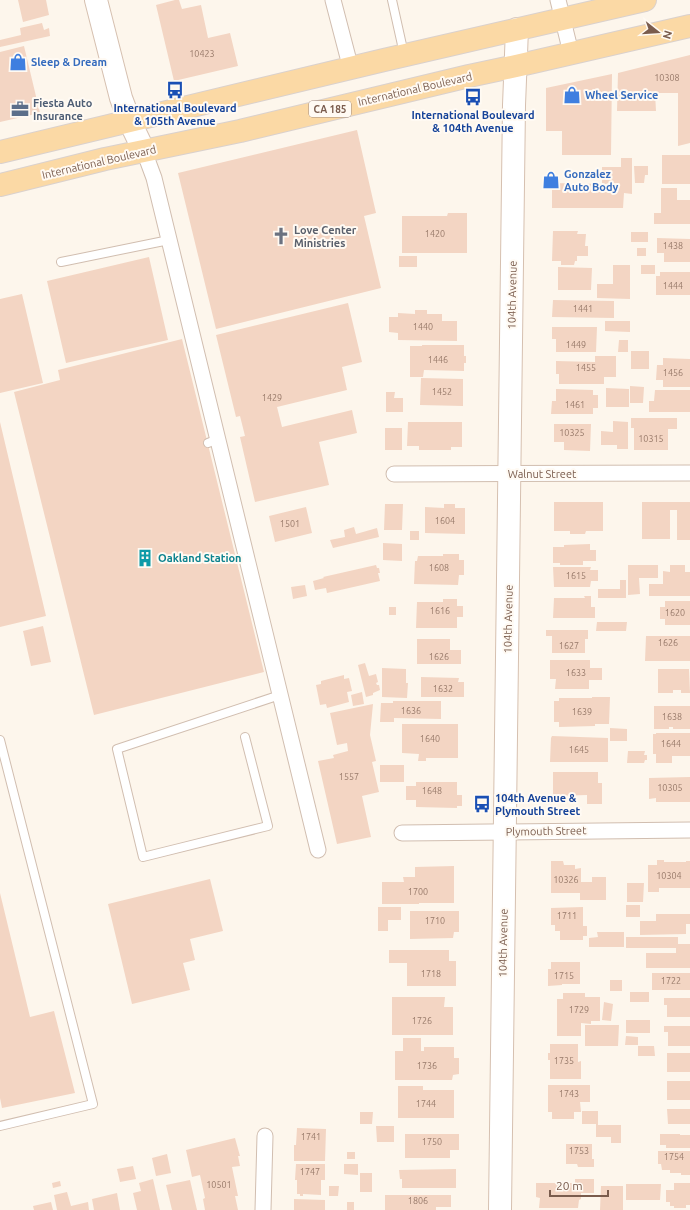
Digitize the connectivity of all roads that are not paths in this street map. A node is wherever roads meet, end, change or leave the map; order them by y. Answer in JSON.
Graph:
{"nodes":[{"id":1,"x":96,"y":0,"type":"edge"},
{"id":2,"x":333,"y":0,"type":"edge"},
{"id":3,"x":392,"y":0,"type":"edge"},
{"id":4,"x":645,"y":0,"type":"edge"},
{"id":5,"x":560,"y":9,"type":"edge"},
{"id":6,"x":690,"y":26,"type":"edge"},
{"id":7,"x":517,"y":29,"type":"junction"},
{"id":8,"x":571,"y":53,"type":"junction"},
{"id":9,"x":404,"y":56,"type":"junction"},
{"id":10,"x":516,"y":66,"type":"junction"},
{"id":11,"x":351,"y":69,"type":"junction"},
{"id":12,"x":130,"y":122,"type":"junction"},
{"id":13,"x":144,"y":151,"type":"junction"},
{"id":14,"x":0,"y":152,"type":"edge"},
{"id":15,"x":0,"y":185,"type":"edge"},
{"id":16,"x":169,"y":240,"type":"junction"},
{"id":17,"x":61,"y":262,"type":"dead end"},
{"id":18,"x":690,"y":473,"type":"edge"},
{"id":19,"x":394,"y":474,"type":"dead end"},
{"id":20,"x":510,"y":474,"type":"junction"},
{"id":21,"x":280,"y":695,"type":"junction"},
{"id":22,"x":245,"y":737,"type":"dead end"},
{"id":23,"x":0,"y":740,"type":"edge"},
{"id":24,"x":690,"y":830,"type":"edge"},
{"id":25,"x":504,"y":832,"type":"junction"},
{"id":26,"x":402,"y":833,"type":"dead end"},
{"id":27,"x":318,"y":850,"type":"dead end"},
{"id":28,"x":0,"y":1126,"type":"edge"},
{"id":29,"x":265,"y":1136,"type":"dead end"},
{"id":30,"x":263,"y":1210,"type":"edge"},
{"id":31,"x":500,"y":1210,"type":"edge"}],
"edges":[{"from":1,"to":12,"type":"street"},
{"from":2,"to":11,"type":"street"},
{"from":3,"to":9,"type":"lane"},
{"from":4,"to":5,"type":"main road"},
{"from":5,"to":7,"type":"main road"},
{"from":5,"to":8,"type":"street"},
{"from":6,"to":8,"type":"main road","name":"International Boulevard","number":"CA 185"},
{"from":7,"to":9,"type":"main road"},
{"from":7,"to":10,"type":"street","name":"104th Avenue"},
{"from":8,"to":10,"type":"main road","name":"International Boulevard","number":"CA 185"},
{"from":9,"to":11,"type":"main road"},
{"from":10,"to":13,"type":"main road","name":"International Boulevard","number":"CA 185"},
{"from":10,"to":20,"type":"street","name":"104th Avenue"},
{"from":11,"to":12,"type":"main road"},
{"from":12,"to":13,"type":"street"},
{"from":12,"to":14,"type":"main road"},
{"from":13,"to":15,"type":"main road","name":"International Boulevard","number":"CA 185"},
{"from":13,"to":16,"type":"street"},
{"from":16,"to":17,"type":"lane"},
{"from":16,"to":21,"type":"street"},
{"from":18,"to":20,"type":"street","name":"Walnut Street"},
{"from":19,"to":20,"type":"street","name":"Walnut Street"},
{"from":20,"to":25,"type":"street","name":"104th Avenue"},
{"from":21,"to":22,"type":"lane"},
{"from":21,"to":27,"type":"street"},
{"from":23,"to":28,"type":"lane"},
{"from":24,"to":25,"type":"street","name":"Plymouth Street"},
{"from":25,"to":26,"type":"street","name":"Plymouth Street"},
{"from":25,"to":31,"type":"street","name":"104th Avenue"},
{"from":29,"to":30,"type":"street"}]}
